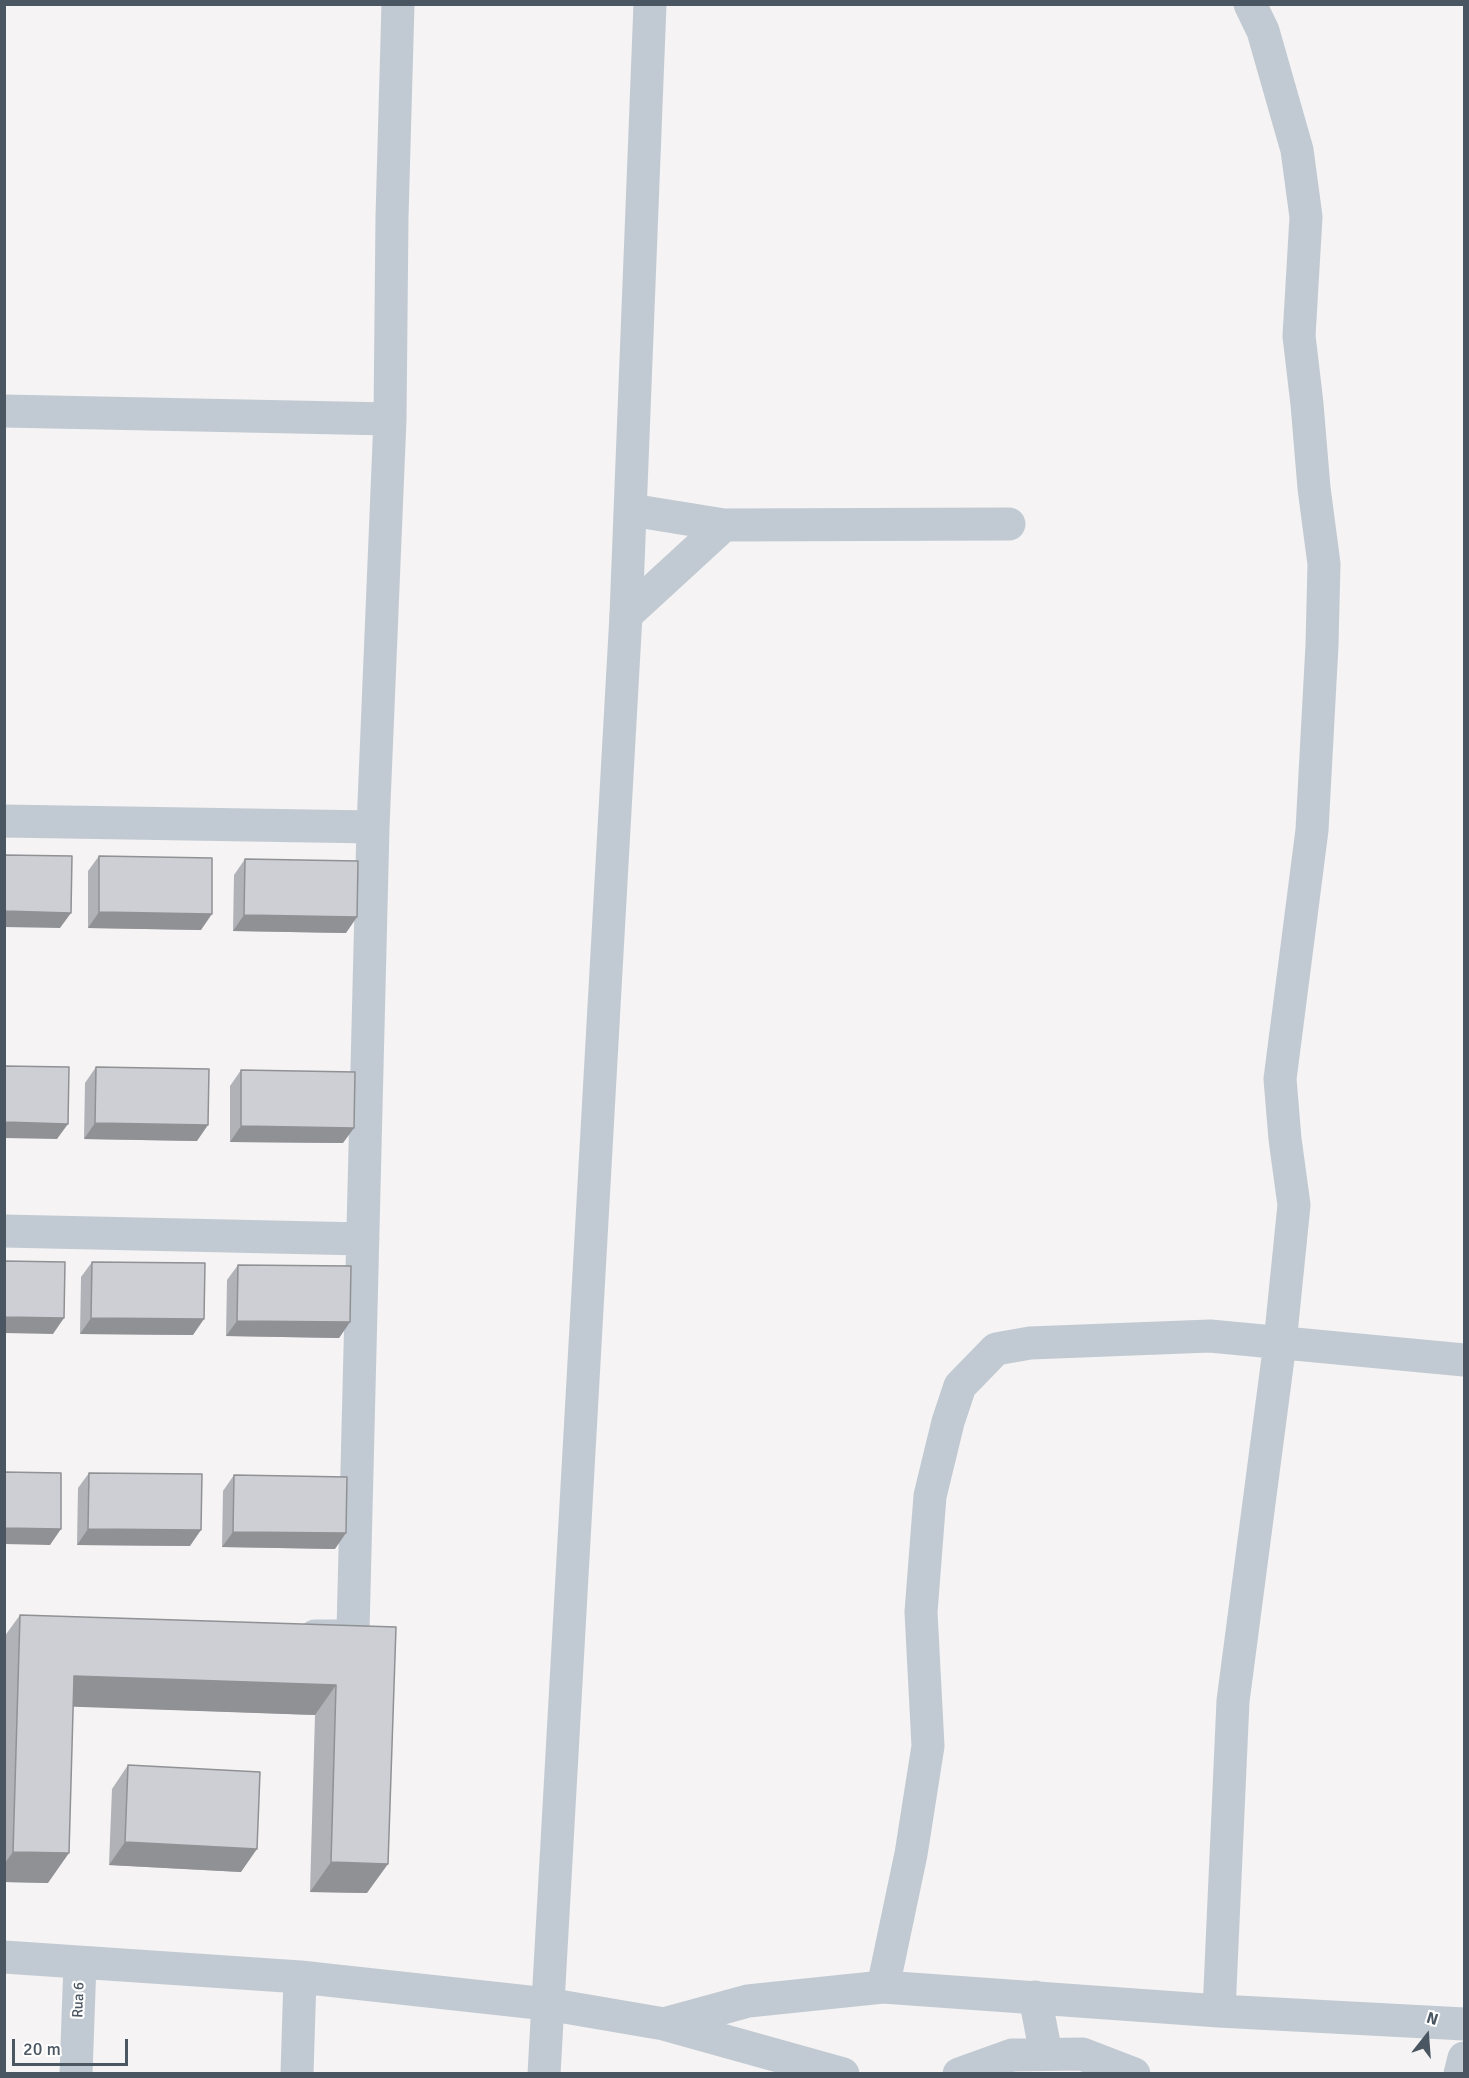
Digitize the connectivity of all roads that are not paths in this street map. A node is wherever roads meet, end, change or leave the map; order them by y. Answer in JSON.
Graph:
{"nodes":[{"id":1,"x":398,"y":4,"type":"edge"},
{"id":2,"x":650,"y":4,"type":"edge"},
{"id":3,"x":1250,"y":4,"type":"edge"},
{"id":4,"x":4,"y":411,"type":"edge"},
{"id":5,"x":390,"y":419,"type":"junction"},
{"id":6,"x":632,"y":510,"type":"junction"},
{"id":7,"x":1009,"y":524,"type":"dead end"},
{"id":8,"x":724,"y":525,"type":"junction"},
{"id":9,"x":626,"y":615,"type":"junction"},
{"id":10,"x":4,"y":821,"type":"edge"},
{"id":11,"x":373,"y":827,"type":"junction"},
{"id":12,"x":4,"y":1231,"type":"edge"},
{"id":13,"x":363,"y":1239,"type":"junction"},
{"id":14,"x":1280,"y":1343,"type":"junction"},
{"id":15,"x":1464,"y":1360,"type":"edge"},
{"id":16,"x":288,"y":1635,"type":"edge"},
{"id":17,"x":4,"y":1957,"type":"edge"},
{"id":18,"x":80,"y":1963,"type":"junction"},
{"id":19,"x":300,"y":1977,"type":"junction"},
{"id":20,"x":883,"y":1987,"type":"junction"},
{"id":21,"x":1035,"y":1997,"type":"junction"},
{"id":22,"x":548,"y":2004,"type":"junction"},
{"id":23,"x":1218,"y":2012,"type":"junction"},
{"id":24,"x":664,"y":2024,"type":"junction"},
{"id":25,"x":1464,"y":2024,"type":"edge"},
{"id":26,"x":1046,"y":2054,"type":"junction"},
{"id":27,"x":1464,"y":2058,"type":"edge"},
{"id":28,"x":76,"y":2073,"type":"edge"},
{"id":29,"x":297,"y":2073,"type":"edge"},
{"id":30,"x":544,"y":2073,"type":"edge"},
{"id":31,"x":843,"y":2073,"type":"edge"},
{"id":32,"x":959,"y":2073,"type":"edge"},
{"id":33,"x":1134,"y":2073,"type":"edge"},
{"id":34,"x":1460,"y":2073,"type":"edge"}],
"edges":[{"from":1,"to":5,"type":"street"},
{"from":2,"to":6,"type":"street"},
{"from":3,"to":14,"type":"street"},
{"from":4,"to":5,"type":"street"},
{"from":5,"to":11,"type":"street"},
{"from":6,"to":8,"type":"street"},
{"from":6,"to":9,"type":"street"},
{"from":7,"to":8,"type":"street"},
{"from":8,"to":9,"type":"street"},
{"from":9,"to":22,"type":"street"},
{"from":10,"to":11,"type":"street"},
{"from":11,"to":13,"type":"street"},
{"from":12,"to":13,"type":"street"},
{"from":13,"to":16,"type":"street"},
{"from":14,"to":15,"type":"street"},
{"from":14,"to":20,"type":"street"},
{"from":14,"to":23,"type":"street"},
{"from":17,"to":18,"type":"street"},
{"from":18,"to":19,"type":"street"},
{"from":18,"to":28,"type":"street","name":"Rua 6"},
{"from":19,"to":22,"type":"street"},
{"from":19,"to":29,"type":"street"},
{"from":20,"to":21,"type":"street"},
{"from":20,"to":24,"type":"street"},
{"from":21,"to":23,"type":"street"},
{"from":21,"to":26,"type":"street"},
{"from":22,"to":24,"type":"street"},
{"from":22,"to":30,"type":"street"},
{"from":23,"to":25,"type":"street"},
{"from":24,"to":31,"type":"street"},
{"from":26,"to":32,"type":"street"},
{"from":26,"to":33,"type":"street"},
{"from":27,"to":34,"type":"street"}]}
